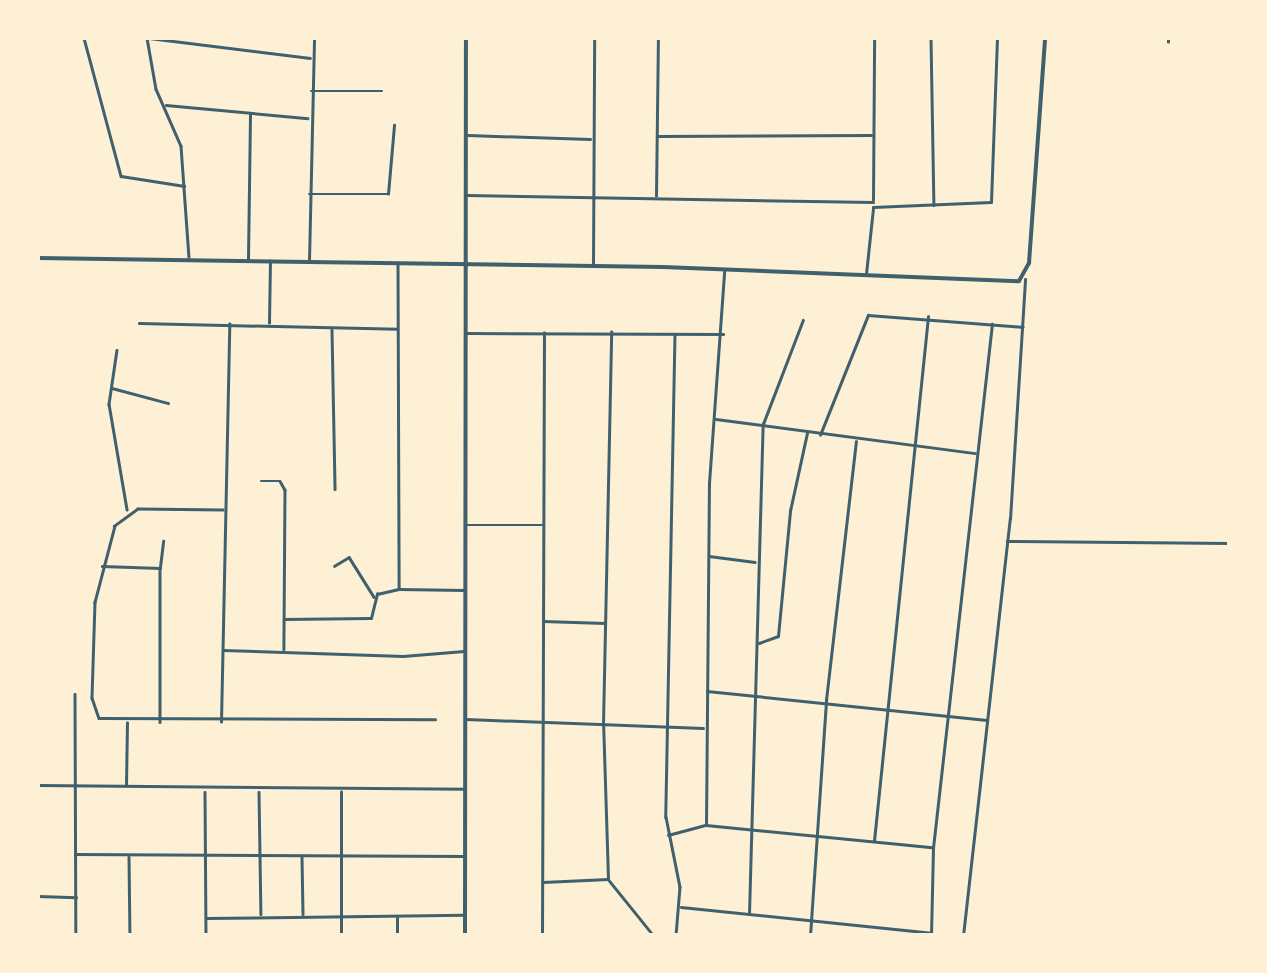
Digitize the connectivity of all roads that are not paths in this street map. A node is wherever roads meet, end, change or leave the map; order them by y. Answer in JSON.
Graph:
{"nodes":[{"id":1,"x":84,"y":38,"type":"edge"},
{"id":2,"x":147,"y":38,"type":"edge"},
{"id":3,"x":314,"y":38,"type":"edge"},
{"id":4,"x":466,"y":38,"type":"edge"},
{"id":5,"x":594,"y":38,"type":"edge"},
{"id":6,"x":658,"y":38,"type":"edge"},
{"id":7,"x":874,"y":38,"type":"edge"},
{"id":8,"x":931,"y":38,"type":"edge"},
{"id":9,"x":997,"y":38,"type":"edge"},
{"id":10,"x":1045,"y":38,"type":"edge"},
{"id":11,"x":312,"y":59,"type":"junction"},
{"id":12,"x":309,"y":91,"type":"junction"},
{"id":13,"x":382,"y":91,"type":"dead end"},
{"id":14,"x":165,"y":105,"type":"junction"},
{"id":15,"x":250,"y":114,"type":"junction"},
{"id":16,"x":308,"y":118,"type":"junction"},
{"id":17,"x":394,"y":126,"type":"dead end"},
{"id":18,"x":466,"y":134,"type":"junction"},
{"id":19,"x":872,"y":135,"type":"junction"},
{"id":20,"x":658,"y":136,"type":"junction"},
{"id":21,"x":593,"y":139,"type":"junction"},
{"id":22,"x":184,"y":186,"type":"junction"},
{"id":23,"x":307,"y":194,"type":"junction"},
{"id":24,"x":466,"y":195,"type":"junction"},
{"id":25,"x":593,"y":196,"type":"junction"},
{"id":26,"x":656,"y":198,"type":"junction"},
{"id":27,"x":873,"y":204,"type":"junction"},
{"id":28,"x":934,"y":206,"type":"junction"},
{"id":29,"x":38,"y":258,"type":"edge"},
{"id":30,"x":190,"y":259,"type":"junction"},
{"id":31,"x":248,"y":261,"type":"junction"},
{"id":32,"x":270,"y":261,"type":"junction"},
{"id":33,"x":309,"y":262,"type":"junction"},
{"id":34,"x":398,"y":264,"type":"junction"},
{"id":35,"x":466,"y":264,"type":"junction"},
{"id":36,"x":593,"y":266,"type":"junction"},
{"id":37,"x":724,"y":270,"type":"junction"},
{"id":38,"x":866,"y":276,"type":"junction"},
{"id":39,"x":1025,"y":280,"type":"junction"},
{"id":40,"x":928,"y":318,"type":"junction"},
{"id":41,"x":802,"y":320,"type":"dead end"},
{"id":42,"x":138,"y":323,"type":"dead end"},
{"id":43,"x":229,"y":324,"type":"junction"},
{"id":44,"x":269,"y":324,"type":"junction"},
{"id":45,"x":992,"y":324,"type":"junction"},
{"id":46,"x":1024,"y":327,"type":"junction"},
{"id":47,"x":332,"y":328,"type":"junction"},
{"id":48,"x":398,"y":329,"type":"junction"},
{"id":49,"x":611,"y":332,"type":"junction"},
{"id":50,"x":465,"y":333,"type":"junction"},
{"id":51,"x":544,"y":333,"type":"junction"},
{"id":52,"x":675,"y":334,"type":"junction"},
{"id":53,"x":725,"y":334,"type":"junction"},
{"id":54,"x":117,"y":350,"type":"dead end"},
{"id":55,"x":110,"y":388,"type":"junction"},
{"id":56,"x":168,"y":403,"type":"dead end"},
{"id":57,"x":714,"y":418,"type":"junction"},
{"id":58,"x":763,"y":424,"type":"junction"},
{"id":59,"x":807,"y":433,"type":"junction"},
{"id":60,"x":820,"y":434,"type":"junction"},
{"id":61,"x":856,"y":442,"type":"junction"},
{"id":62,"x":916,"y":448,"type":"junction"},
{"id":63,"x":975,"y":453,"type":"junction"},
{"id":64,"x":261,"y":481,"type":"dead end"},
{"id":65,"x":335,"y":489,"type":"dead end"},
{"id":66,"x":128,"y":510,"type":"junction"},
{"id":67,"x":223,"y":510,"type":"junction"},
{"id":68,"x":542,"y":525,"type":"junction"},
{"id":69,"x":466,"y":526,"type":"junction"},
{"id":70,"x":162,"y":541,"type":"dead end"},
{"id":71,"x":1007,"y":542,"type":"junction"},
{"id":72,"x":1230,"y":542,"type":"edge"},
{"id":73,"x":707,"y":556,"type":"junction"},
{"id":74,"x":756,"y":562,"type":"junction"},
{"id":75,"x":100,"y":566,"type":"junction"},
{"id":76,"x":334,"y":566,"type":"dead end"},
{"id":77,"x":160,"y":568,"type":"junction"},
{"id":78,"x":399,"y":589,"type":"junction"},
{"id":79,"x":466,"y":590,"type":"junction"},
{"id":80,"x":375,"y":598,"type":"junction"},
{"id":81,"x":283,"y":619,"type":"junction"},
{"id":82,"x":542,"y":621,"type":"junction"},
{"id":83,"x":606,"y":623,"type":"junction"},
{"id":84,"x":758,"y":643,"type":"junction"},
{"id":85,"x":222,"y":650,"type":"junction"},
{"id":86,"x":284,"y":650,"type":"junction"},
{"id":87,"x":465,"y":651,"type":"junction"},
{"id":88,"x":706,"y":690,"type":"junction"},
{"id":89,"x":75,"y":694,"type":"dead end"},
{"id":90,"x":758,"y":694,"type":"junction"},
{"id":91,"x":826,"y":700,"type":"junction"},
{"id":92,"x":886,"y":706,"type":"junction"},
{"id":93,"x":951,"y":715,"type":"junction"},
{"id":94,"x":435,"y":719,"type":"dead end"},
{"id":95,"x":466,"y":719,"type":"junction"},
{"id":96,"x":989,"y":720,"type":"junction"},
{"id":97,"x":127,"y":722,"type":"junction"},
{"id":98,"x":160,"y":722,"type":"junction"},
{"id":99,"x":221,"y":722,"type":"junction"},
{"id":100,"x":540,"y":722,"type":"junction"},
{"id":101,"x":603,"y":724,"type":"junction"},
{"id":102,"x":667,"y":726,"type":"junction"},
{"id":103,"x":704,"y":728,"type":"junction"},
{"id":104,"x":38,"y":785,"type":"edge"},
{"id":105,"x":74,"y":786,"type":"junction"},
{"id":106,"x":126,"y":787,"type":"junction"},
{"id":107,"x":466,"y":789,"type":"junction"},
{"id":108,"x":206,"y":790,"type":"junction"},
{"id":109,"x":259,"y":790,"type":"junction"},
{"id":110,"x":342,"y":790,"type":"junction"},
{"id":111,"x":706,"y":824,"type":"junction"},
{"id":112,"x":756,"y":828,"type":"junction"},
{"id":113,"x":668,"y":835,"type":"junction"},
{"id":114,"x":816,"y":836,"type":"junction"},
{"id":115,"x":874,"y":842,"type":"junction"},
{"id":116,"x":933,"y":848,"type":"junction"},
{"id":117,"x":75,"y":854,"type":"junction"},
{"id":118,"x":130,"y":854,"type":"junction"},
{"id":119,"x":206,"y":856,"type":"junction"},
{"id":120,"x":260,"y":856,"type":"junction"},
{"id":121,"x":302,"y":856,"type":"junction"},
{"id":122,"x":341,"y":856,"type":"junction"},
{"id":123,"x":466,"y":856,"type":"junction"},
{"id":124,"x":608,"y":880,"type":"junction"},
{"id":125,"x":541,"y":882,"type":"junction"},
{"id":126,"x":38,"y":896,"type":"edge"},
{"id":127,"x":76,"y":898,"type":"junction"},
{"id":128,"x":680,"y":907,"type":"junction"},
{"id":129,"x":750,"y":914,"type":"junction"},
{"id":130,"x":465,"y":915,"type":"junction"},
{"id":131,"x":261,"y":916,"type":"junction"},
{"id":132,"x":302,"y":916,"type":"junction"},
{"id":133,"x":341,"y":916,"type":"junction"},
{"id":134,"x":398,"y":916,"type":"junction"},
{"id":135,"x":206,"y":918,"type":"junction"},
{"id":136,"x":811,"y":919,"type":"junction"},
{"id":137,"x":931,"y":934,"type":"edge"},
{"id":138,"x":76,"y":936,"type":"edge"},
{"id":139,"x":130,"y":936,"type":"edge"},
{"id":140,"x":206,"y":936,"type":"edge"},
{"id":141,"x":341,"y":936,"type":"edge"},
{"id":142,"x":397,"y":936,"type":"edge"},
{"id":143,"x":465,"y":936,"type":"edge"},
{"id":144,"x":542,"y":936,"type":"edge"},
{"id":145,"x":654,"y":936,"type":"edge"},
{"id":146,"x":676,"y":936,"type":"edge"},
{"id":147,"x":810,"y":936,"type":"edge"},
{"id":148,"x":963,"y":936,"type":"edge"}],
"edges":[{"from":1,"to":22,"type":"street"},
{"from":2,"to":11,"type":"street"},
{"from":2,"to":14,"type":"street"},
{"from":3,"to":11,"type":"street"},
{"from":4,"to":18,"type":"street"},
{"from":5,"to":21,"type":"street"},
{"from":6,"to":20,"type":"street"},
{"from":7,"to":19,"type":"street"},
{"from":8,"to":28,"type":"street"},
{"from":9,"to":28,"type":"street"},
{"from":10,"to":39,"type":"street"},
{"from":11,"to":12,"type":"street"},
{"from":12,"to":13,"type":"street"},
{"from":12,"to":16,"type":"street"},
{"from":14,"to":15,"type":"street"},
{"from":14,"to":22,"type":"street"},
{"from":15,"to":16,"type":"street"},
{"from":15,"to":31,"type":"street"},
{"from":16,"to":23,"type":"street"},
{"from":17,"to":23,"type":"street"},
{"from":18,"to":21,"type":"street"},
{"from":18,"to":24,"type":"street"},
{"from":19,"to":20,"type":"street"},
{"from":19,"to":27,"type":"street"},
{"from":20,"to":26,"type":"street"},
{"from":21,"to":25,"type":"street"},
{"from":22,"to":30,"type":"street"},
{"from":23,"to":33,"type":"street"},
{"from":24,"to":25,"type":"street"},
{"from":24,"to":35,"type":"street"},
{"from":25,"to":26,"type":"street"},
{"from":25,"to":36,"type":"street"},
{"from":26,"to":27,"type":"street"},
{"from":27,"to":28,"type":"street"},
{"from":27,"to":38,"type":"street"},
{"from":29,"to":30,"type":"street"},
{"from":30,"to":31,"type":"street"},
{"from":31,"to":32,"type":"street"},
{"from":32,"to":33,"type":"street"},
{"from":32,"to":44,"type":"street"},
{"from":33,"to":34,"type":"street"},
{"from":34,"to":35,"type":"street"},
{"from":34,"to":48,"type":"street"},
{"from":35,"to":36,"type":"street"},
{"from":35,"to":50,"type":"street"},
{"from":36,"to":37,"type":"street"},
{"from":37,"to":38,"type":"street"},
{"from":37,"to":53,"type":"street"},
{"from":38,"to":39,"type":"street"},
{"from":39,"to":46,"type":"street"},
{"from":40,"to":45,"type":"street"},
{"from":40,"to":60,"type":"street"},
{"from":40,"to":62,"type":"street"},
{"from":41,"to":58,"type":"street"},
{"from":42,"to":43,"type":"street"},
{"from":43,"to":44,"type":"street"},
{"from":43,"to":67,"type":"street"},
{"from":44,"to":47,"type":"street"},
{"from":45,"to":46,"type":"street"},
{"from":45,"to":63,"type":"street"},
{"from":46,"to":71,"type":"street"},
{"from":47,"to":48,"type":"street"},
{"from":47,"to":65,"type":"street"},
{"from":48,"to":78,"type":"street"},
{"from":49,"to":51,"type":"street"},
{"from":49,"to":52,"type":"street"},
{"from":49,"to":83,"type":"street"},
{"from":50,"to":51,"type":"street"},
{"from":50,"to":69,"type":"street"},
{"from":51,"to":68,"type":"street"},
{"from":52,"to":53,"type":"street"},
{"from":52,"to":102,"type":"street"},
{"from":53,"to":57,"type":"street"},
{"from":54,"to":55,"type":"street"},
{"from":55,"to":56,"type":"street"},
{"from":55,"to":66,"type":"street"},
{"from":57,"to":58,"type":"street"},
{"from":57,"to":73,"type":"street"},
{"from":58,"to":59,"type":"street"},
{"from":58,"to":74,"type":"street"},
{"from":59,"to":60,"type":"street"},
{"from":59,"to":84,"type":"street"},
{"from":60,"to":61,"type":"street"},
{"from":61,"to":62,"type":"street"},
{"from":61,"to":91,"type":"street"},
{"from":62,"to":63,"type":"street"},
{"from":62,"to":92,"type":"street"},
{"from":63,"to":93,"type":"street"},
{"from":64,"to":81,"type":"street"},
{"from":66,"to":67,"type":"street"},
{"from":66,"to":75,"type":"street"},
{"from":67,"to":85,"type":"street"},
{"from":68,"to":69,"type":"street"},
{"from":68,"to":82,"type":"street"},
{"from":69,"to":79,"type":"street"},
{"from":70,"to":77,"type":"street"},
{"from":71,"to":72,"type":"street"},
{"from":71,"to":96,"type":"street"},
{"from":73,"to":74,"type":"street"},
{"from":73,"to":88,"type":"street"},
{"from":74,"to":84,"type":"street"},
{"from":75,"to":77,"type":"street"},
{"from":75,"to":97,"type":"street"},
{"from":76,"to":80,"type":"street"},
{"from":77,"to":98,"type":"street"},
{"from":78,"to":79,"type":"street"},
{"from":78,"to":80,"type":"street"},
{"from":79,"to":87,"type":"street"},
{"from":80,"to":81,"type":"street"},
{"from":81,"to":86,"type":"street"},
{"from":82,"to":83,"type":"street"},
{"from":82,"to":100,"type":"street"},
{"from":83,"to":101,"type":"street"},
{"from":84,"to":90,"type":"street"},
{"from":85,"to":86,"type":"street"},
{"from":85,"to":99,"type":"street"},
{"from":86,"to":87,"type":"street"},
{"from":87,"to":95,"type":"street"},
{"from":88,"to":90,"type":"street"},
{"from":88,"to":103,"type":"street"},
{"from":89,"to":105,"type":"street"},
{"from":90,"to":91,"type":"street"},
{"from":90,"to":112,"type":"street"},
{"from":91,"to":92,"type":"street"},
{"from":91,"to":114,"type":"street"},
{"from":92,"to":93,"type":"street"},
{"from":92,"to":115,"type":"street"},
{"from":93,"to":96,"type":"street"},
{"from":93,"to":116,"type":"street"},
{"from":94,"to":99,"type":"street"},
{"from":95,"to":100,"type":"street"},
{"from":95,"to":107,"type":"street"},
{"from":96,"to":148,"type":"street"},
{"from":97,"to":98,"type":"street"},
{"from":97,"to":106,"type":"street"},
{"from":98,"to":99,"type":"street"},
{"from":100,"to":101,"type":"street"},
{"from":100,"to":125,"type":"street"},
{"from":101,"to":102,"type":"street"},
{"from":101,"to":124,"type":"street"},
{"from":102,"to":103,"type":"street"},
{"from":102,"to":113,"type":"street"},
{"from":103,"to":111,"type":"street"},
{"from":104,"to":105,"type":"street"},
{"from":105,"to":106,"type":"street"},
{"from":105,"to":117,"type":"street"},
{"from":106,"to":108,"type":"street"},
{"from":107,"to":110,"type":"street"},
{"from":107,"to":123,"type":"street"},
{"from":108,"to":109,"type":"street"},
{"from":108,"to":119,"type":"street"},
{"from":109,"to":110,"type":"street"},
{"from":109,"to":120,"type":"street"},
{"from":110,"to":122,"type":"street"},
{"from":111,"to":112,"type":"street"},
{"from":111,"to":113,"type":"street"},
{"from":112,"to":114,"type":"street"},
{"from":112,"to":129,"type":"street"},
{"from":113,"to":128,"type":"street"},
{"from":114,"to":115,"type":"street"},
{"from":114,"to":136,"type":"street"},
{"from":115,"to":116,"type":"street"},
{"from":116,"to":137,"type":"street"},
{"from":117,"to":118,"type":"street"},
{"from":117,"to":127,"type":"street"},
{"from":118,"to":119,"type":"street"},
{"from":118,"to":139,"type":"street"},
{"from":119,"to":120,"type":"street"},
{"from":119,"to":135,"type":"street"},
{"from":120,"to":121,"type":"street"},
{"from":120,"to":131,"type":"street"},
{"from":121,"to":122,"type":"street"},
{"from":121,"to":132,"type":"street"},
{"from":122,"to":123,"type":"street"},
{"from":122,"to":133,"type":"street"},
{"from":123,"to":130,"type":"street"},
{"from":124,"to":125,"type":"street"},
{"from":124,"to":145,"type":"street"},
{"from":125,"to":144,"type":"street"},
{"from":126,"to":127,"type":"street"},
{"from":127,"to":138,"type":"street"},
{"from":128,"to":129,"type":"street"},
{"from":128,"to":146,"type":"street"},
{"from":129,"to":136,"type":"street"},
{"from":130,"to":134,"type":"street"},
{"from":130,"to":143,"type":"street"},
{"from":131,"to":132,"type":"street"},
{"from":131,"to":135,"type":"street"},
{"from":132,"to":133,"type":"street"},
{"from":133,"to":134,"type":"street"},
{"from":133,"to":141,"type":"street"},
{"from":134,"to":142,"type":"street"},
{"from":135,"to":140,"type":"street"},
{"from":136,"to":137,"type":"street"},
{"from":136,"to":147,"type":"street"}]}
